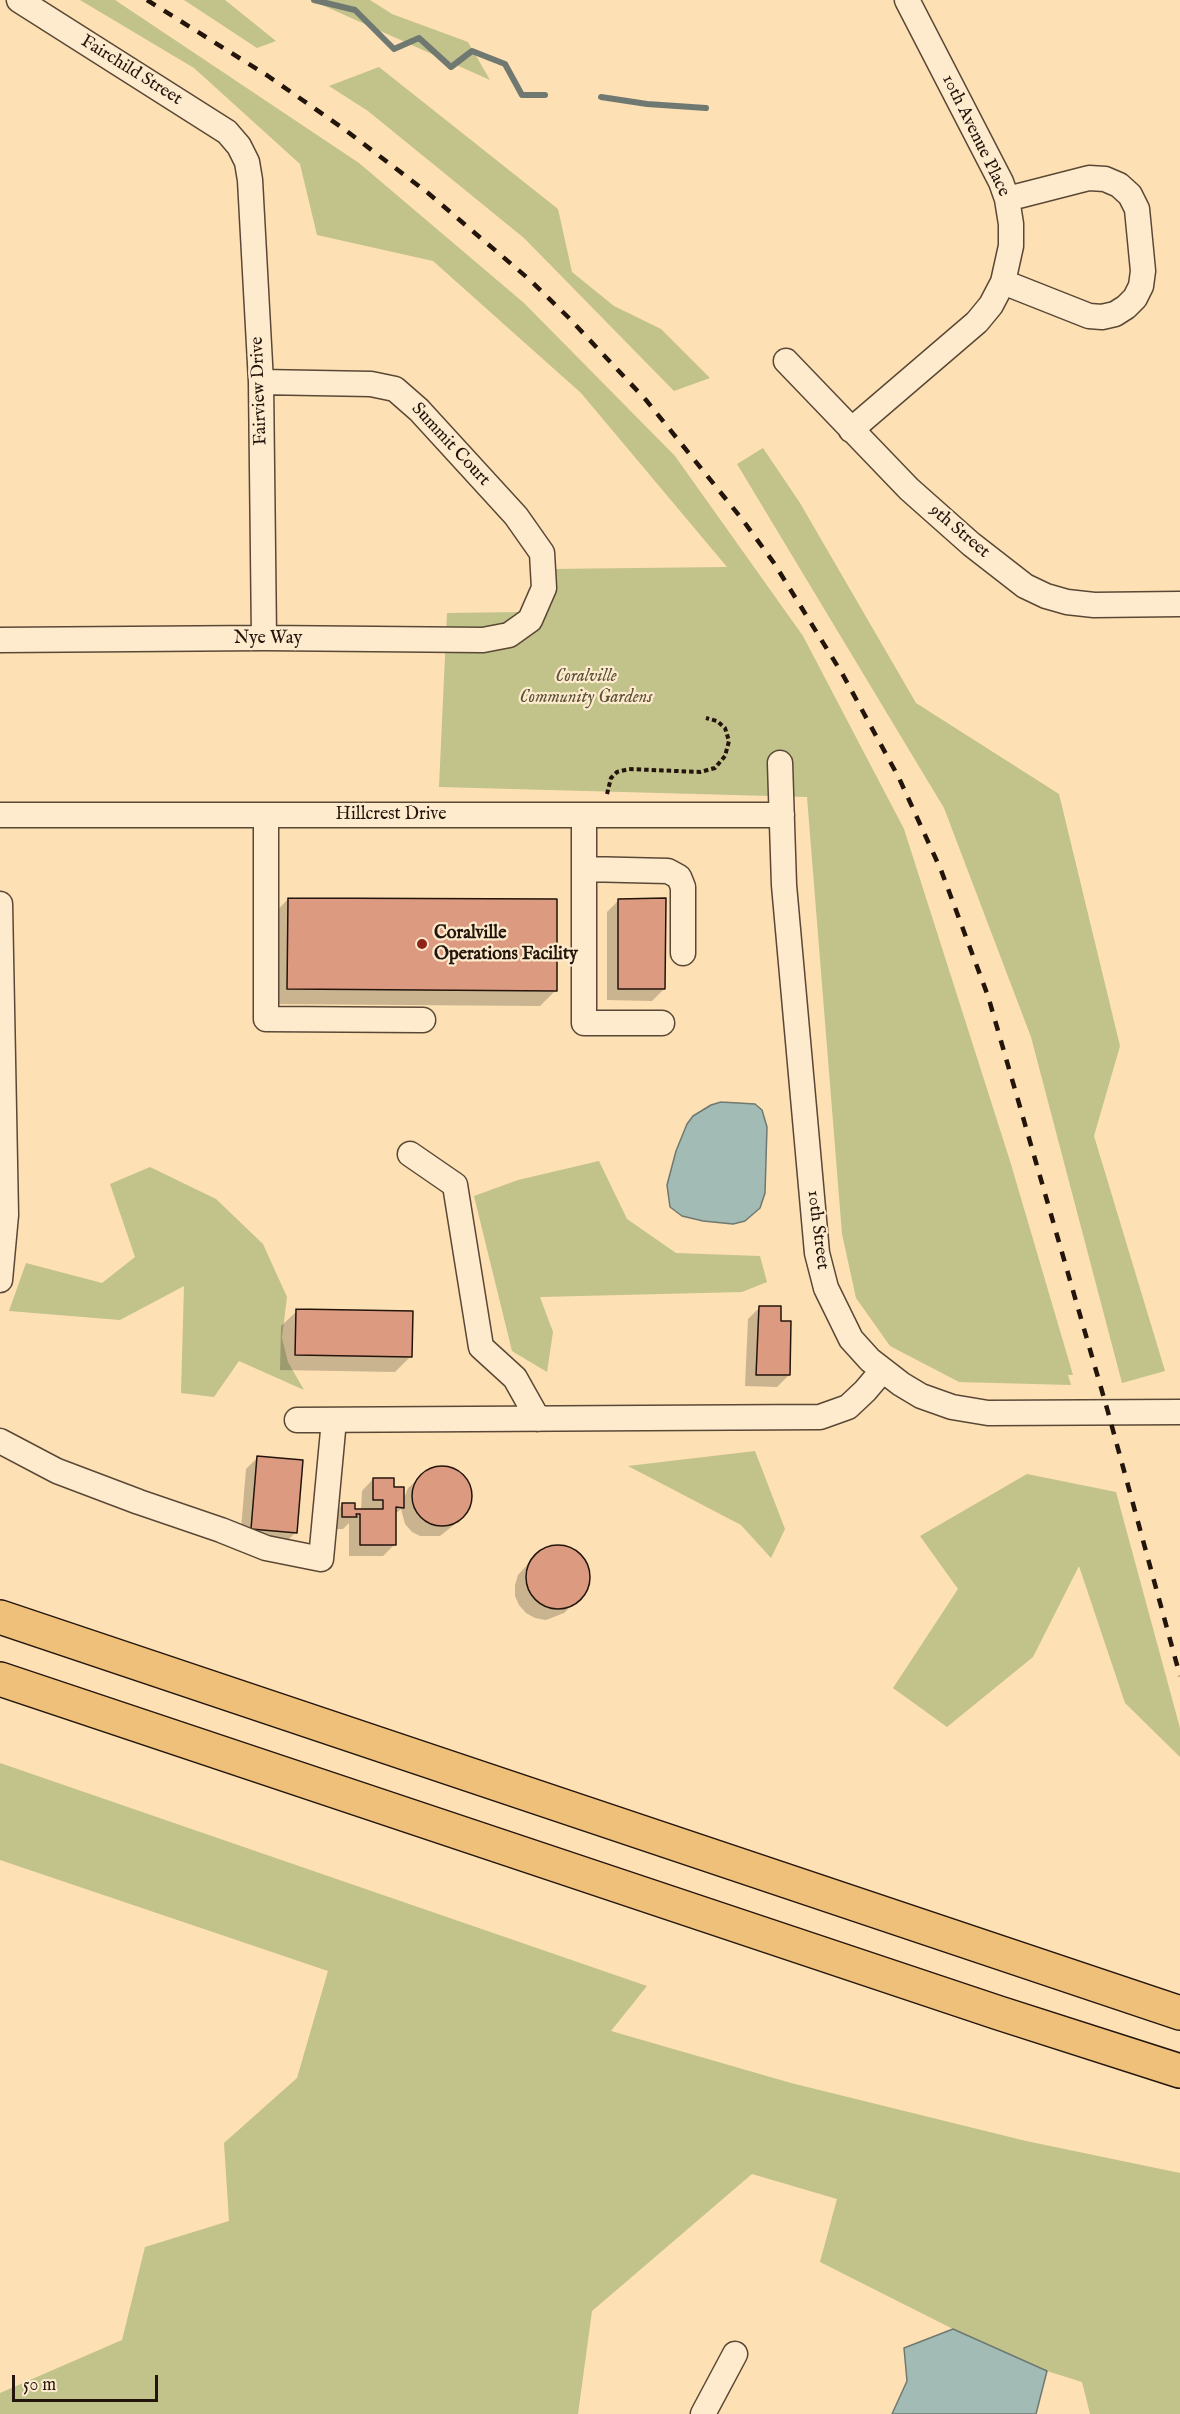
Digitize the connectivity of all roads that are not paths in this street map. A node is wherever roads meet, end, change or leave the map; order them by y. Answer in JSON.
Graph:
{"nodes":[{"id":1,"x":19,"y":0,"type":"edge"},
{"id":2,"x":907,"y":0,"type":"edge"},
{"id":3,"x":239,"y":146,"type":"joint"},
{"id":4,"x":1007,"y":199,"type":"junction"},
{"id":5,"x":1002,"y":282,"type":"junction"},
{"id":6,"x":786,"y":361,"type":"dead end"},
{"id":7,"x":261,"y":382,"type":"junction"},
{"id":8,"x":851,"y":430,"type":"junction"},
{"id":9,"x":1180,"y":604,"type":"edge"},
{"id":10,"x":530,"y":620,"type":"joint"},
{"id":11,"x":264,"y":638,"type":"junction"},
{"id":12,"x":0,"y":640,"type":"edge"},
{"id":13,"x":780,"y":764,"type":"dead end"},
{"id":14,"x":0,"y":815,"type":"edge"},
{"id":15,"x":266,"y":815,"type":"junction"},
{"id":16,"x":596,"y":815,"type":"junction"},
{"id":17,"x":782,"y":815,"type":"junction"},
{"id":18,"x":584,"y":869,"type":"junction"},
{"id":19,"x":0,"y":903,"type":"edge"},
{"id":20,"x":683,"y":953,"type":"dead end"},
{"id":21,"x":423,"y":1020,"type":"dead end"},
{"id":22,"x":662,"y":1023,"type":"dead end"},
{"id":23,"x":410,"y":1154,"type":"dead end"},
{"id":24,"x":1,"y":1279,"type":"edge"},
{"id":25,"x":882,"y":1371,"type":"junction"},
{"id":26,"x":1180,"y":1412,"type":"edge"},
{"id":27,"x":538,"y":1419,"type":"junction"},
{"id":28,"x":297,"y":1420,"type":"dead end"},
{"id":29,"x":334,"y":1420,"type":"junction"},
{"id":30,"x":0,"y":1441,"type":"edge"},
{"id":31,"x":0,"y":1617,"type":"edge"},
{"id":32,"x":0,"y":1679,"type":"edge"},
{"id":33,"x":1180,"y":2013,"type":"edge"},
{"id":34,"x":1180,"y":2072,"type":"edge"},
{"id":35,"x":735,"y":2354,"type":"dead end"},
{"id":36,"x":703,"y":2414,"type":"edge"}],
"edges":[{"from":1,"to":3,"type":"street","name":"Fairchild Street"},
{"from":2,"to":4,"type":"street","name":"10th Avenue Place"},
{"from":3,"to":7,"type":"street","name":"Fairview Drive"},
{"from":4,"to":5,"type":"street","name":"10th Avenue Place"},
{"from":4,"to":5,"type":"street"},
{"from":5,"to":8,"type":"street","name":"10th Avenue Place"},
{"from":6,"to":8,"type":"street","name":"9th Street"},
{"from":7,"to":10,"type":"street","name":"Summit Court"},
{"from":7,"to":11,"type":"street","name":"Fairview Drive"},
{"from":8,"to":9,"type":"street","name":"9th Street"},
{"from":10,"to":11,"type":"street","name":"Nye Way"},
{"from":11,"to":12,"type":"street","name":"Nye Way"},
{"from":13,"to":17,"type":"street","name":"10th Street"},
{"from":14,"to":15,"type":"street","name":"Hillcrest Drive"},
{"from":15,"to":16,"type":"street","name":"Hillcrest Drive"},
{"from":15,"to":21,"type":"street"},
{"from":16,"to":17,"type":"street","name":"Hillcrest Drive"},
{"from":16,"to":18,"type":"street"},
{"from":17,"to":25,"type":"street","name":"10th Street"},
{"from":18,"to":20,"type":"street"},
{"from":18,"to":22,"type":"street"},
{"from":19,"to":24,"type":"street"},
{"from":23,"to":27,"type":"street"},
{"from":25,"to":26,"type":"street","name":"10th Street"},
{"from":25,"to":27,"type":"street"},
{"from":27,"to":29,"type":"street"},
{"from":28,"to":29,"type":"street"},
{"from":29,"to":30,"type":"street"},
{"from":31,"to":33,"type":"highway"},
{"from":32,"to":34,"type":"highway"},
{"from":35,"to":36,"type":"street"}]}
